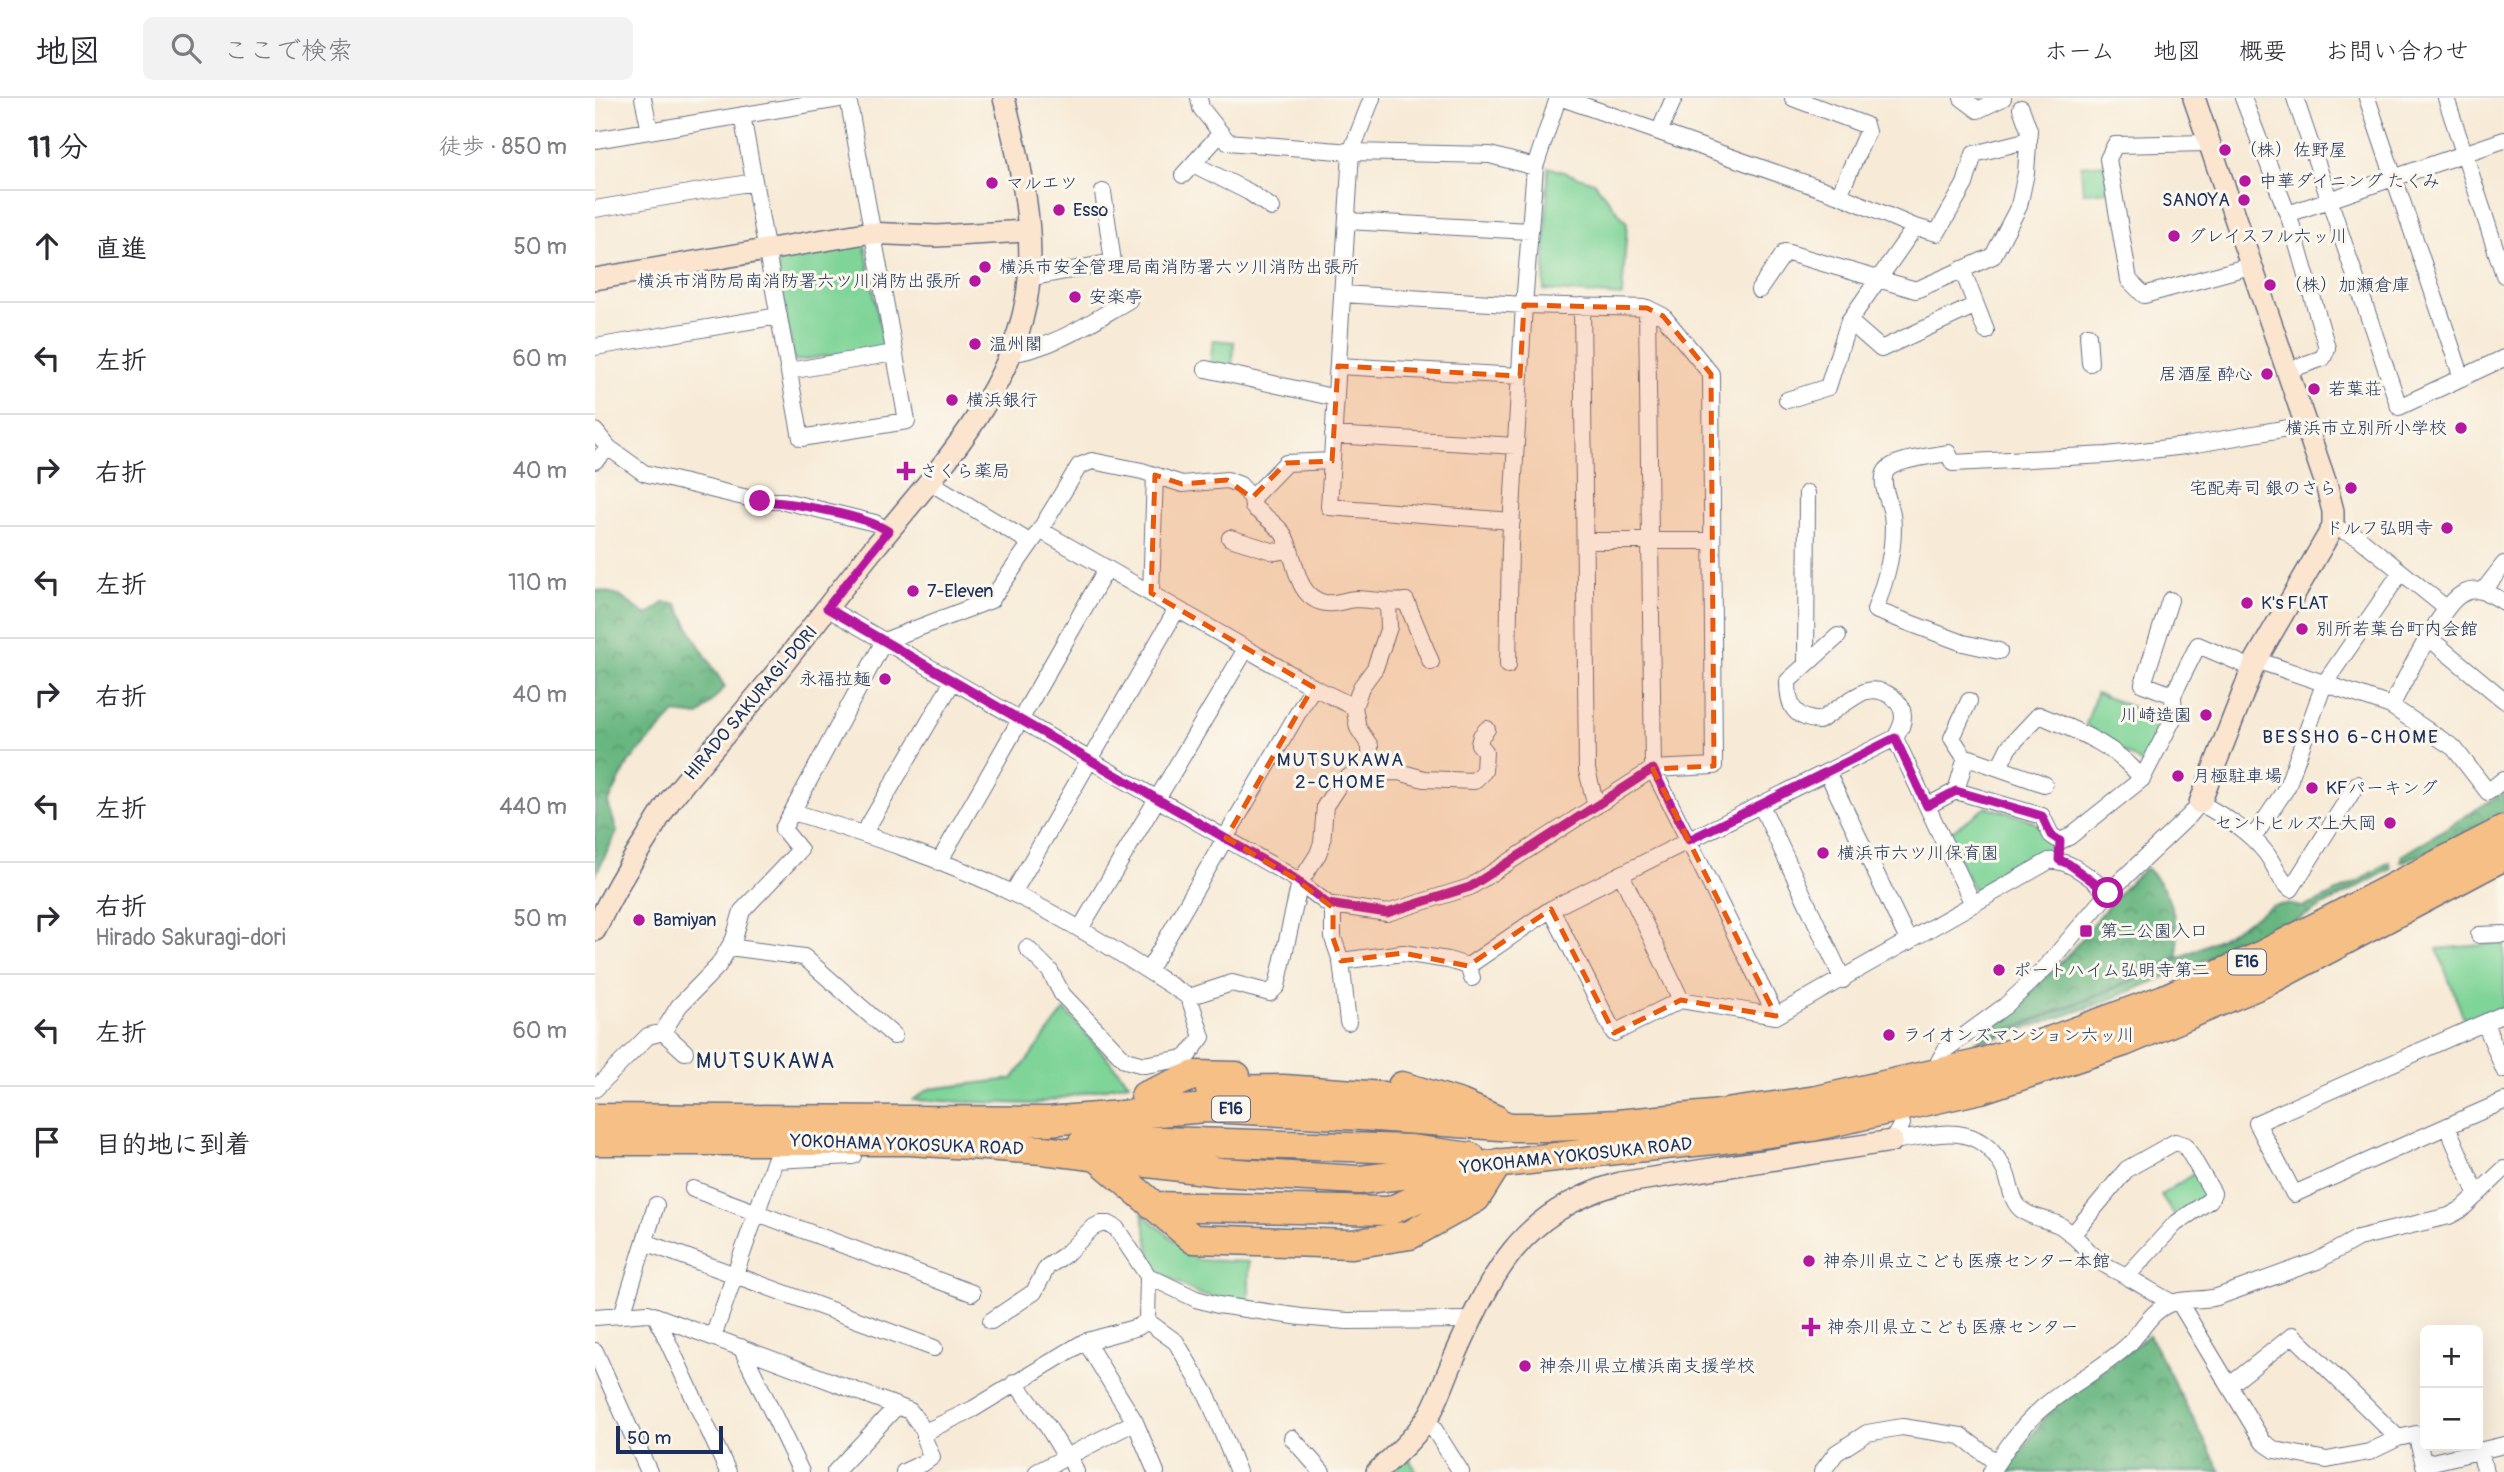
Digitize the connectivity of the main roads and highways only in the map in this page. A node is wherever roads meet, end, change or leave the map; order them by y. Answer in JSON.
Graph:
{"nodes":[{"id":1,"x":2504,"y":824,"type":"edge"},
{"id":2,"x":2504,"y":830,"type":"edge"},
{"id":3,"x":2504,"y":856,"type":"edge"},
{"id":4,"x":2504,"y":870,"type":"edge"},
{"id":5,"x":2385,"y":893,"type":"junction"},
{"id":6,"x":2366,"y":930,"type":"junction"},
{"id":7,"x":1145,"y":1096,"type":"junction"},
{"id":8,"x":1424,"y":1111,"type":"junction"},
{"id":9,"x":595,"y":1118,"type":"edge"},
{"id":10,"x":1043,"y":1119,"type":"junction"},
{"id":11,"x":1476,"y":1127,"type":"junction"},
{"id":12,"x":1514,"y":1127,"type":"junction"},
{"id":13,"x":910,"y":1131,"type":"junction"},
{"id":14,"x":1163,"y":1140,"type":"junction"},
{"id":15,"x":595,"y":1141,"type":"edge"},
{"id":16,"x":1423,"y":1163,"type":"junction"},
{"id":17,"x":1490,"y":1172,"type":"junction"},
{"id":18,"x":1133,"y":1185,"type":"junction"}],
"edges":[{"from":1,"to":5,"type":"highway"},
{"from":2,"to":5,"type":"highway","name":"YOKOHAMA YOKOSUKA ROAD","number":"E16"},
{"from":3,"to":6,"type":"highway","name":"YOKOHAMA YOKOSUKA ROAD","number":"E16"},
{"from":4,"to":6,"type":"highway"},
{"from":5,"to":12,"type":"highway","name":"YOKOHAMA YOKOSUKA ROAD","number":"E16"},
{"from":6,"to":17,"type":"highway","name":"YOKOHAMA YOKOSUKA ROAD","number":"E16"},
{"from":7,"to":8,"type":"highway"},
{"from":7,"to":10,"type":"highway"},
{"from":7,"to":12,"type":"highway"},
{"from":8,"to":10,"type":"highway"},
{"from":8,"to":11,"type":"highway"},
{"from":9,"to":13,"type":"highway","name":"YOKOHAMA YOKOSUKA ROAD","number":"E16"},
{"from":10,"to":11,"type":"highway","name":"YOKOHAMA YOKOSUKA ROAD","number":"E16"},
{"from":10,"to":13,"type":"highway","name":"YOKOHAMA YOKOSUKA ROAD","number":"E16"},
{"from":11,"to":12,"type":"highway","name":"YOKOHAMA YOKOSUKA ROAD","number":"E16"},
{"from":11,"to":14,"type":"highway"},
{"from":13,"to":15,"type":"highway","name":"YOKOHAMA YOKOSUKA ROAD","number":"E16"},
{"from":13,"to":18,"type":"highway","name":"YOKOHAMA YOKOSUKA ROAD","number":"E16"},
{"from":14,"to":17,"type":"highway"},
{"from":14,"to":18,"type":"highway"},
{"from":16,"to":17,"type":"highway"},
{"from":16,"to":18,"type":"highway"},
{"from":16,"to":18,"type":"highway"},
{"from":17,"to":18,"type":"highway","name":"YOKOHAMA YOKOSUKA ROAD","number":"E16"},
{"from":17,"to":18,"type":"highway"},
{"from":17,"to":18,"type":"highway"},
{"from":17,"to":18,"type":"highway"}]}
